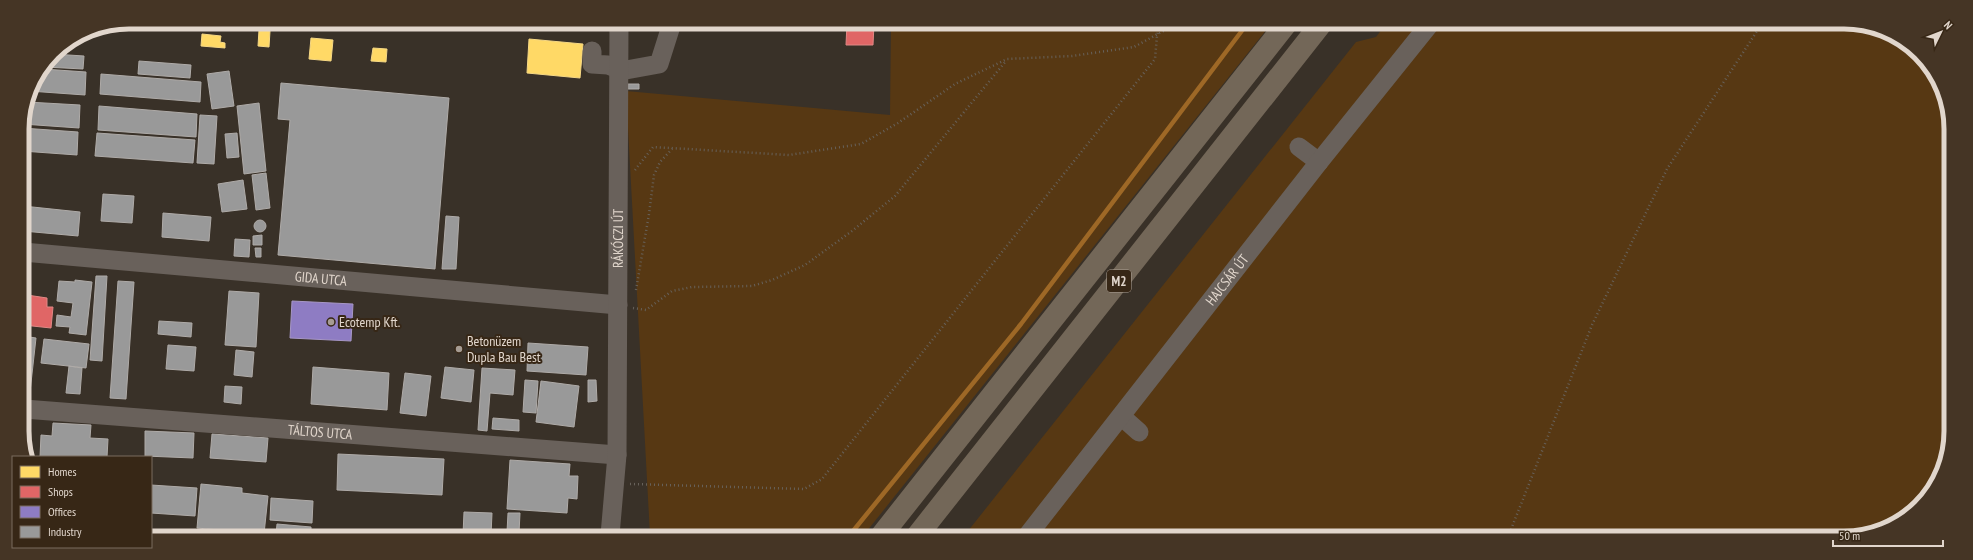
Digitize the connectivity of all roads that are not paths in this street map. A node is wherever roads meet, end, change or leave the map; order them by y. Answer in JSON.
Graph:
{"nodes":[{"id":1,"x":619,"y":29,"type":"edge"},
{"id":2,"x":670,"y":29,"type":"edge"},
{"id":3,"x":1282,"y":29,"type":"edge"},
{"id":4,"x":1317,"y":29,"type":"edge"},
{"id":5,"x":1426,"y":29,"type":"edge"},
{"id":6,"x":592,"y":51,"type":"dead end"},
{"id":7,"x":619,"y":69,"type":"junction"},
{"id":8,"x":1299,"y":147,"type":"dead end"},
{"id":9,"x":1319,"y":162,"type":"junction"},
{"id":10,"x":29,"y":253,"type":"edge"},
{"id":11,"x":624,"y":306,"type":"junction"},
{"id":12,"x":29,"y":408,"type":"edge"},
{"id":13,"x":1121,"y":416,"type":"junction"},
{"id":14,"x":1139,"y":432,"type":"dead end"},
{"id":15,"x":617,"y":455,"type":"junction"},
{"id":16,"x":610,"y":531,"type":"edge"},
{"id":17,"x":885,"y":531,"type":"edge"},
{"id":18,"x":921,"y":531,"type":"edge"},
{"id":19,"x":1031,"y":531,"type":"edge"}],
"edges":[{"from":1,"to":7,"type":"street","name":"RÁKÓCZI ÚT"},
{"from":2,"to":7,"type":"street"},
{"from":3,"to":17,"type":"highway","number":"M2"},
{"from":4,"to":18,"type":"highway","number":"M2"},
{"from":5,"to":9,"type":"street","name":"HAJCSÁR ÚT"},
{"from":6,"to":7,"type":"street"},
{"from":7,"to":11,"type":"street","name":"RÁKÓCZI ÚT"},
{"from":8,"to":9,"type":"street"},
{"from":9,"to":13,"type":"street","name":"HAJCSÁR ÚT"},
{"from":10,"to":11,"type":"street","name":"GIDA UTCA"},
{"from":11,"to":15,"type":"street","name":"RÁKÓCZI ÚT"},
{"from":12,"to":15,"type":"street","name":"TÁLTOS UTCA"},
{"from":13,"to":14,"type":"street"},
{"from":13,"to":19,"type":"street","name":"HAJCSÁR ÚT"},
{"from":15,"to":16,"type":"street","name":"RÁKÓCZI ÚT"}]}
